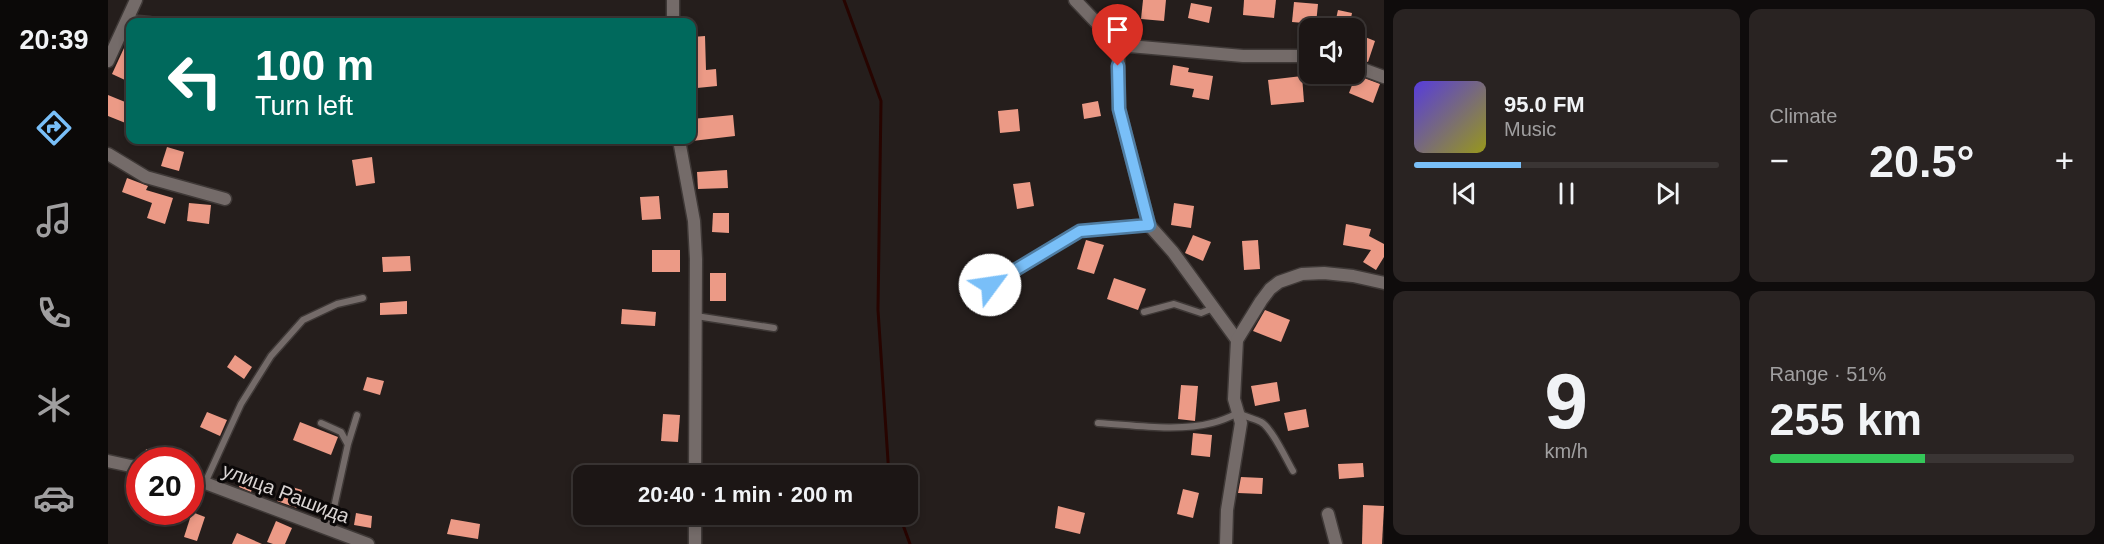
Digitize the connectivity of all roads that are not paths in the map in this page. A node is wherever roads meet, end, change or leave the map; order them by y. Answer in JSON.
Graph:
{"nodes":[{"id":1,"x":136,"y":0,"type":"edge"},
{"id":2,"x":673,"y":0,"type":"edge"},
{"id":3,"x":1075,"y":0,"type":"edge"},
{"id":4,"x":128,"y":18,"type":"edge"},
{"id":5,"x":673,"y":18,"type":"edge"},
{"id":6,"x":126,"y":22,"type":"edge"},
{"id":7,"x":1118,"y":45,"type":"junction"},
{"id":8,"x":1299,"y":56,"type":"edge"},
{"id":9,"x":108,"y":61,"type":"edge"},
{"id":10,"x":1365,"y":70,"type":"edge"},
{"id":11,"x":1384,"y":77,"type":"edge"},
{"id":12,"x":680,"y":144,"type":"edge"},
{"id":13,"x":108,"y":154,"type":"edge"},
{"id":14,"x":225,"y":200,"type":"dead end"},
{"id":15,"x":1149,"y":225,"type":"junction"},
{"id":16,"x":1384,"y":283,"type":"edge"},
{"id":17,"x":990,"y":285,"type":"dead end"},
{"id":18,"x":363,"y":298,"type":"dead end"},
{"id":19,"x":1214,"y":308,"type":"junction"},
{"id":20,"x":1144,"y":312,"type":"dead end"},
{"id":21,"x":695,"y":316,"type":"junction"},
{"id":22,"x":774,"y":328,"type":"dead end"},
{"id":23,"x":1238,"y":340,"type":"junction"},
{"id":24,"x":1238,"y":413,"type":"junction"},
{"id":25,"x":357,"y":415,"type":"dead end"},
{"id":26,"x":321,"y":423,"type":"dead end"},
{"id":27,"x":1098,"y":423,"type":"dead end"},
{"id":28,"x":348,"y":444,"type":"junction"},
{"id":29,"x":108,"y":461,"type":"edge"},
{"id":30,"x":126,"y":465,"type":"edge"},
{"id":31,"x":695,"y":465,"type":"edge"},
{"id":32,"x":1293,"y":471,"type":"dead end"},
{"id":33,"x":205,"y":483,"type":"joint"},
{"id":34,"x":1328,"y":514,"type":"dead end"},
{"id":35,"x":695,"y":525,"type":"edge"},
{"id":36,"x":329,"y":531,"type":"junction"},
{"id":37,"x":368,"y":544,"type":"edge"},
{"id":38,"x":695,"y":544,"type":"edge"},
{"id":39,"x":1226,"y":544,"type":"edge"},
{"id":40,"x":1336,"y":544,"type":"edge"}],
"edges":[{"from":1,"to":4,"type":"street"},
{"from":2,"to":5,"type":"street"},
{"from":3,"to":7,"type":"street"},
{"from":6,"to":9,"type":"street"},
{"from":7,"to":8,"type":"street"},
{"from":7,"to":15,"type":"street"},
{"from":10,"to":11,"type":"street"},
{"from":12,"to":21,"type":"street"},
{"from":13,"to":14,"type":"street"},
{"from":15,"to":17,"type":"lane"},
{"from":15,"to":19,"type":"street"},
{"from":16,"to":23,"type":"street"},
{"from":18,"to":33,"type":"lane"},
{"from":19,"to":20,"type":"lane"},
{"from":19,"to":23,"type":"street"},
{"from":21,"to":22,"type":"lane"},
{"from":21,"to":31,"type":"street"},
{"from":23,"to":24,"type":"street"},
{"from":24,"to":27,"type":"lane"},
{"from":24,"to":32,"type":"lane"},
{"from":24,"to":39,"type":"street"},
{"from":25,"to":28,"type":"lane"},
{"from":26,"to":28,"type":"lane"},
{"from":28,"to":36,"type":"lane"},
{"from":29,"to":30,"type":"street"},
{"from":33,"to":36,"type":"street","name":"улица Рашида"},
{"from":34,"to":40,"type":"street"},
{"from":35,"to":38,"type":"street"},
{"from":36,"to":37,"type":"street","name":"улица Рашида"}]}
